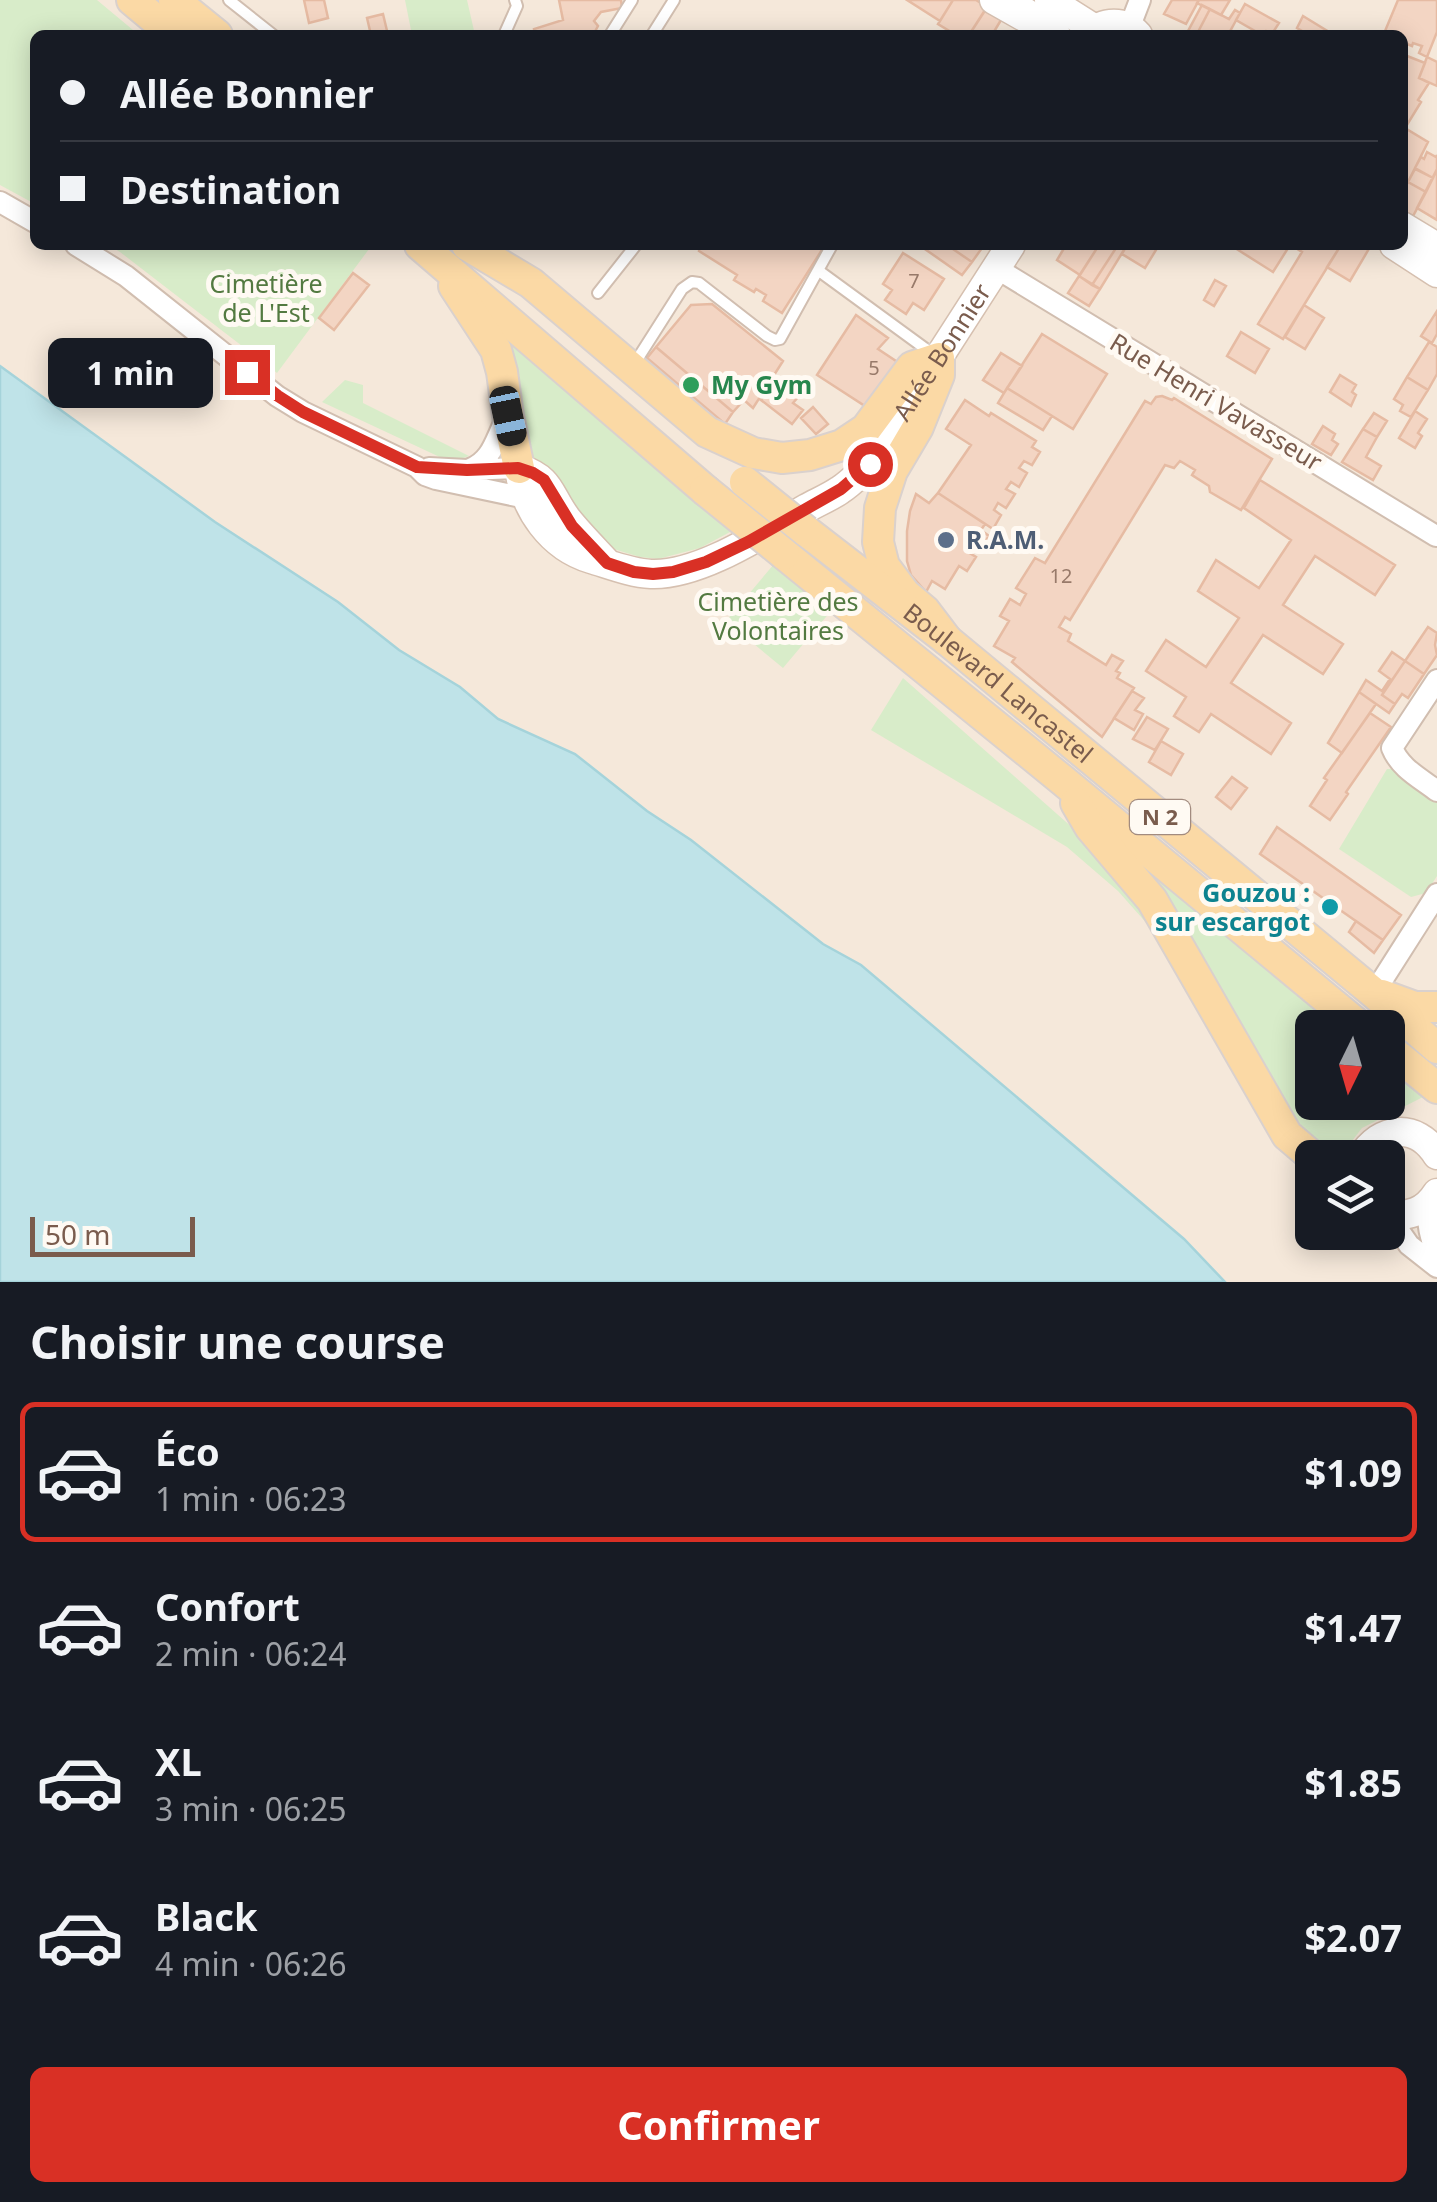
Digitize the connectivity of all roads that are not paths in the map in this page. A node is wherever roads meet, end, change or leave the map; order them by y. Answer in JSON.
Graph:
{"nodes":[{"id":1,"x":132,"y":0,"type":"edge"},
{"id":2,"x":174,"y":0,"type":"edge"},
{"id":3,"x":229,"y":0,"type":"edge"},
{"id":4,"x":516,"y":0,"type":"edge"},
{"id":5,"x":632,"y":0,"type":"edge"},
{"id":6,"x":674,"y":0,"type":"edge"},
{"id":7,"x":994,"y":0,"type":"edge"},
{"id":8,"x":1022,"y":0,"type":"edge"},
{"id":9,"x":1052,"y":18,"type":"edge"},
{"id":10,"x":1136,"y":20,"type":"edge"},
{"id":11,"x":168,"y":30,"type":"edge"},
{"id":12,"x":211,"y":30,"type":"edge"},
{"id":13,"x":267,"y":30,"type":"edge"},
{"id":14,"x":506,"y":30,"type":"edge"},
{"id":15,"x":613,"y":30,"type":"edge"},
{"id":16,"x":655,"y":30,"type":"edge"},
{"id":17,"x":1086,"y":30,"type":"edge"},
{"id":18,"x":1096,"y":30,"type":"edge"},
{"id":19,"x":0,"y":202,"type":"edge"},
{"id":20,"x":30,"y":219,"type":"edge"},
{"id":21,"x":1408,"y":230,"type":"edge"},
{"id":22,"x":1408,"y":244,"type":"edge"},
{"id":23,"x":1437,"y":247,"type":"edge"},
{"id":24,"x":84,"y":250,"type":"edge"},
{"id":25,"x":447,"y":250,"type":"edge"},
{"id":26,"x":448,"y":250,"type":"edge"},
{"id":27,"x":448,"y":250,"type":"edge"},
{"id":28,"x":449,"y":250,"type":"edge"},
{"id":29,"x":632,"y":250,"type":"edge"},
{"id":30,"x":830,"y":250,"type":"edge"},
{"id":31,"x":1402,"y":250,"type":"edge"},
{"id":32,"x":1004,"y":256,"type":"edge"},
{"id":33,"x":1437,"y":261,"type":"edge"},
{"id":34,"x":819,"y":271,"type":"junction"},
{"id":35,"x":1437,"y":272,"type":"edge"},
{"id":36,"x":598,"y":292,"type":"dead end"},
{"id":37,"x":938,"y":358,"type":"junction"},
{"id":38,"x":632,"y":367,"type":"junction"},
{"id":39,"x":508,"y":416,"type":"junction"},
{"id":40,"x":417,"y":467,"type":"junction"},
{"id":41,"x":467,"y":470,"type":"junction"},
{"id":42,"x":522,"y":483,"type":"junction"},
{"id":43,"x":1436,"y":536,"type":"edge"},
{"id":44,"x":947,"y":640,"type":"junction"},
{"id":45,"x":1437,"y":680,"type":"edge"},
{"id":46,"x":1061,"y":779,"type":"junction"},
{"id":47,"x":1437,"y":791,"type":"edge"},
{"id":48,"x":1437,"y":894,"type":"edge"},
{"id":49,"x":1374,"y":993,"type":"junction"},
{"id":50,"x":1437,"y":1006,"type":"edge"},
{"id":51,"x":1340,"y":1010,"type":"edge"},
{"id":52,"x":1437,"y":1048,"type":"edge"},
{"id":53,"x":1405,"y":1062,"type":"edge"},
{"id":54,"x":1437,"y":1088,"type":"edge"},
{"id":55,"x":1437,"y":1116,"type":"edge"},
{"id":56,"x":1404,"y":1132,"type":"junction"},
{"id":57,"x":1376,"y":1140,"type":"edge"},
{"id":58,"x":1295,"y":1142,"type":"edge"},
{"id":59,"x":1437,"y":1155,"type":"edge"},
{"id":60,"x":1432,"y":1200,"type":"edge"},
{"id":61,"x":1405,"y":1215,"type":"edge"},
{"id":62,"x":1405,"y":1239,"type":"edge"},
{"id":63,"x":1437,"y":1254,"type":"edge"},
{"id":64,"x":1437,"y":1266,"type":"edge"}],
"edges":[{"from":1,"to":11,"type":"main road"},
{"from":2,"to":12,"type":"main road"},
{"from":3,"to":13,"type":"lane"},
{"from":4,"to":14,"type":"lane"},
{"from":5,"to":15,"type":"lane"},
{"from":6,"to":16,"type":"lane"},
{"from":7,"to":9,"type":"street"},
{"from":8,"to":9,"type":"lane"},
{"from":9,"to":17,"type":"street"},
{"from":10,"to":18,"type":"street"},
{"from":19,"to":20,"type":"street"},
{"from":21,"to":23,"type":"street"},
{"from":22,"to":33,"type":"lane"},
{"from":24,"to":40,"type":"street"},
{"from":25,"to":39,"type":"main road"},
{"from":26,"to":44,"type":"main road","name":"Boulevard Lancastel","number":"N 2","bridge":true},
{"from":27,"to":46,"type":"main road","number":"N 2","bridge":true},
{"from":28,"to":38,"type":"main road"},
{"from":29,"to":36,"type":"lane"},
{"from":30,"to":34,"type":"lane"},
{"from":31,"to":35,"type":"street"},
{"from":32,"to":37,"type":"street","name":"Allée Bonnier"},
{"from":32,"to":43,"type":"street","name":"Rue Henri Vavasseur"},
{"from":34,"to":37,"type":"lane"},
{"from":34,"to":38,"type":"lane"},
{"from":37,"to":38,"type":"main road"},
{"from":37,"to":42,"type":"street","name":"Allée Bonnier"},
{"from":37,"to":44,"type":"main road"},
{"from":39,"to":41,"type":"street"},
{"from":39,"to":42,"type":"main road"},
{"from":40,"to":41,"type":"street"},
{"from":40,"to":42,"type":"street"},
{"from":41,"to":42,"type":"street"},
{"from":44,"to":49,"type":"main road","name":"Boulevard Lancastel","number":"N 2"},
{"from":45,"to":47,"type":"street"},
{"from":46,"to":51,"type":"main road","number":"N 2"},
{"from":46,"to":58,"type":"main road"},
{"from":48,"to":49,"type":"street"},
{"from":49,"to":50,"type":"main road"},
{"from":49,"to":52,"type":"main road","name":"Boulevard Lancastel","number":"N 2"},
{"from":53,"to":54,"type":"main road"},
{"from":55,"to":56,"type":"street"},
{"from":56,"to":57,"type":"street"},
{"from":56,"to":59,"type":"street"},
{"from":60,"to":61,"type":"street"},
{"from":60,"to":63,"type":"street"},
{"from":62,"to":64,"type":"street"}]}
